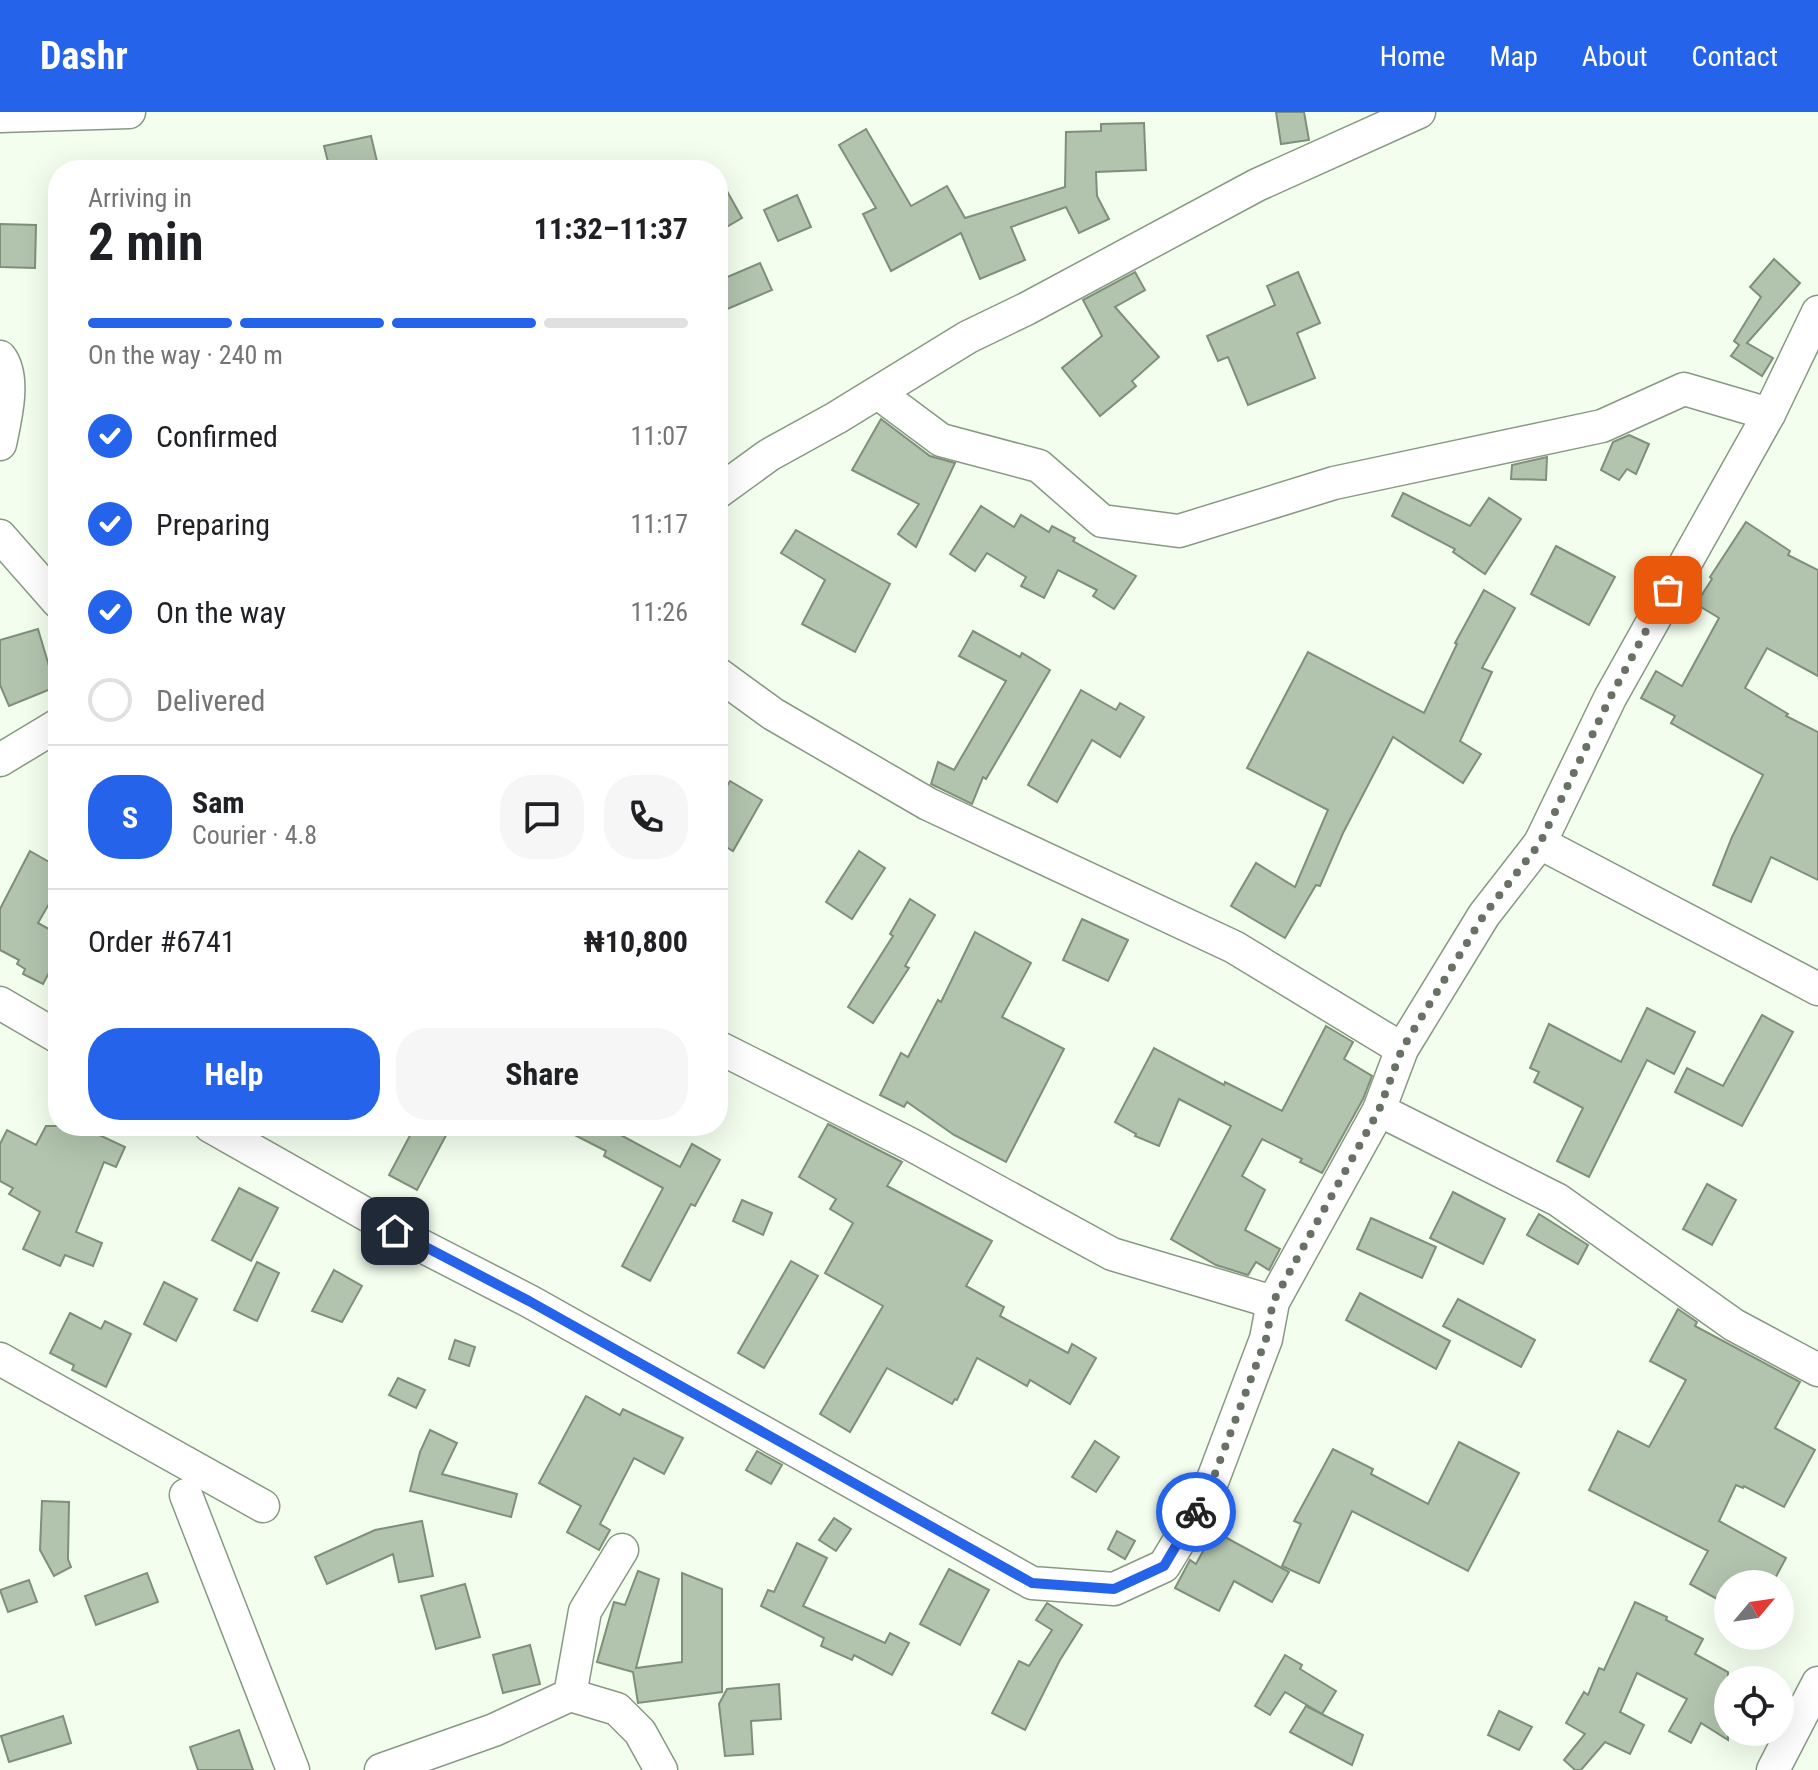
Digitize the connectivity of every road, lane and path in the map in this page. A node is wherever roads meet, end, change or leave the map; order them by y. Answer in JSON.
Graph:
{"nodes":[{"id":1,"x":129,"y":112,"type":"edge"},
{"id":2,"x":1419,"y":112,"type":"edge"},
{"id":3,"x":0,"y":116,"type":"edge"},
{"id":4,"x":1818,"y":312,"type":"edge"},
{"id":5,"x":0,"y":357,"type":"edge"},
{"id":6,"x":878,"y":393,"type":"junction"},
{"id":7,"x":1769,"y":414,"type":"junction"},
{"id":8,"x":0,"y":444,"type":"edge"},
{"id":9,"x":728,"y":485,"type":"edge"},
{"id":10,"x":0,"y":536,"type":"edge"},
{"id":11,"x":48,"y":591,"type":"edge"},
{"id":12,"x":728,"y":681,"type":"edge"},
{"id":13,"x":48,"y":731,"type":"edge"},
{"id":14,"x":0,"y":760,"type":"edge"},
{"id":15,"x":1540,"y":843,"type":"junction"},
{"id":16,"x":1818,"y":989,"type":"edge"},
{"id":17,"x":0,"y":1003,"type":"edge"},
{"id":18,"x":48,"y":1031,"type":"edge"},
{"id":19,"x":1402,"y":1049,"type":"junction"},
{"id":20,"x":728,"y":1052,"type":"edge"},
{"id":21,"x":1379,"y":1110,"type":"junction"},
{"id":22,"x":228,"y":1136,"type":"edge"},
{"id":23,"x":1273,"y":1302,"type":"junction"},
{"id":24,"x":0,"y":1359,"type":"edge"},
{"id":25,"x":1818,"y":1370,"type":"edge"},
{"id":26,"x":186,"y":1495,"type":"dead end"},
{"id":27,"x":263,"y":1506,"type":"dead end"},
{"id":28,"x":622,"y":1550,"type":"dead end"},
{"id":29,"x":1818,"y":1683,"type":"edge"},
{"id":30,"x":570,"y":1695,"type":"junction"},
{"id":31,"x":293,"y":1770,"type":"edge"},
{"id":32,"x":381,"y":1770,"type":"edge"},
{"id":33,"x":661,"y":1770,"type":"edge"},
{"id":34,"x":1773,"y":1770,"type":"edge"}],
"edges":[{"from":1,"to":3,"type":"street"},
{"from":2,"to":6,"type":"street"},
{"from":4,"to":7,"type":"street"},
{"from":5,"to":8,"type":"street"},
{"from":6,"to":7,"type":"street"},
{"from":6,"to":9,"type":"street"},
{"from":7,"to":15,"type":"street"},
{"from":10,"to":11,"type":"street"},
{"from":12,"to":19,"type":"street"},
{"from":13,"to":14,"type":"street"},
{"from":15,"to":16,"type":"street"},
{"from":15,"to":19,"type":"street"},
{"from":17,"to":18,"type":"street"},
{"from":19,"to":21,"type":"street"},
{"from":20,"to":23,"type":"street"},
{"from":21,"to":23,"type":"street"},
{"from":21,"to":25,"type":"street"},
{"from":22,"to":23,"type":"street"},
{"from":24,"to":27,"type":"street"},
{"from":26,"to":31,"type":"street"},
{"from":28,"to":30,"type":"street"},
{"from":29,"to":34,"type":"street"},
{"from":30,"to":32,"type":"street"},
{"from":30,"to":33,"type":"street"}]}
